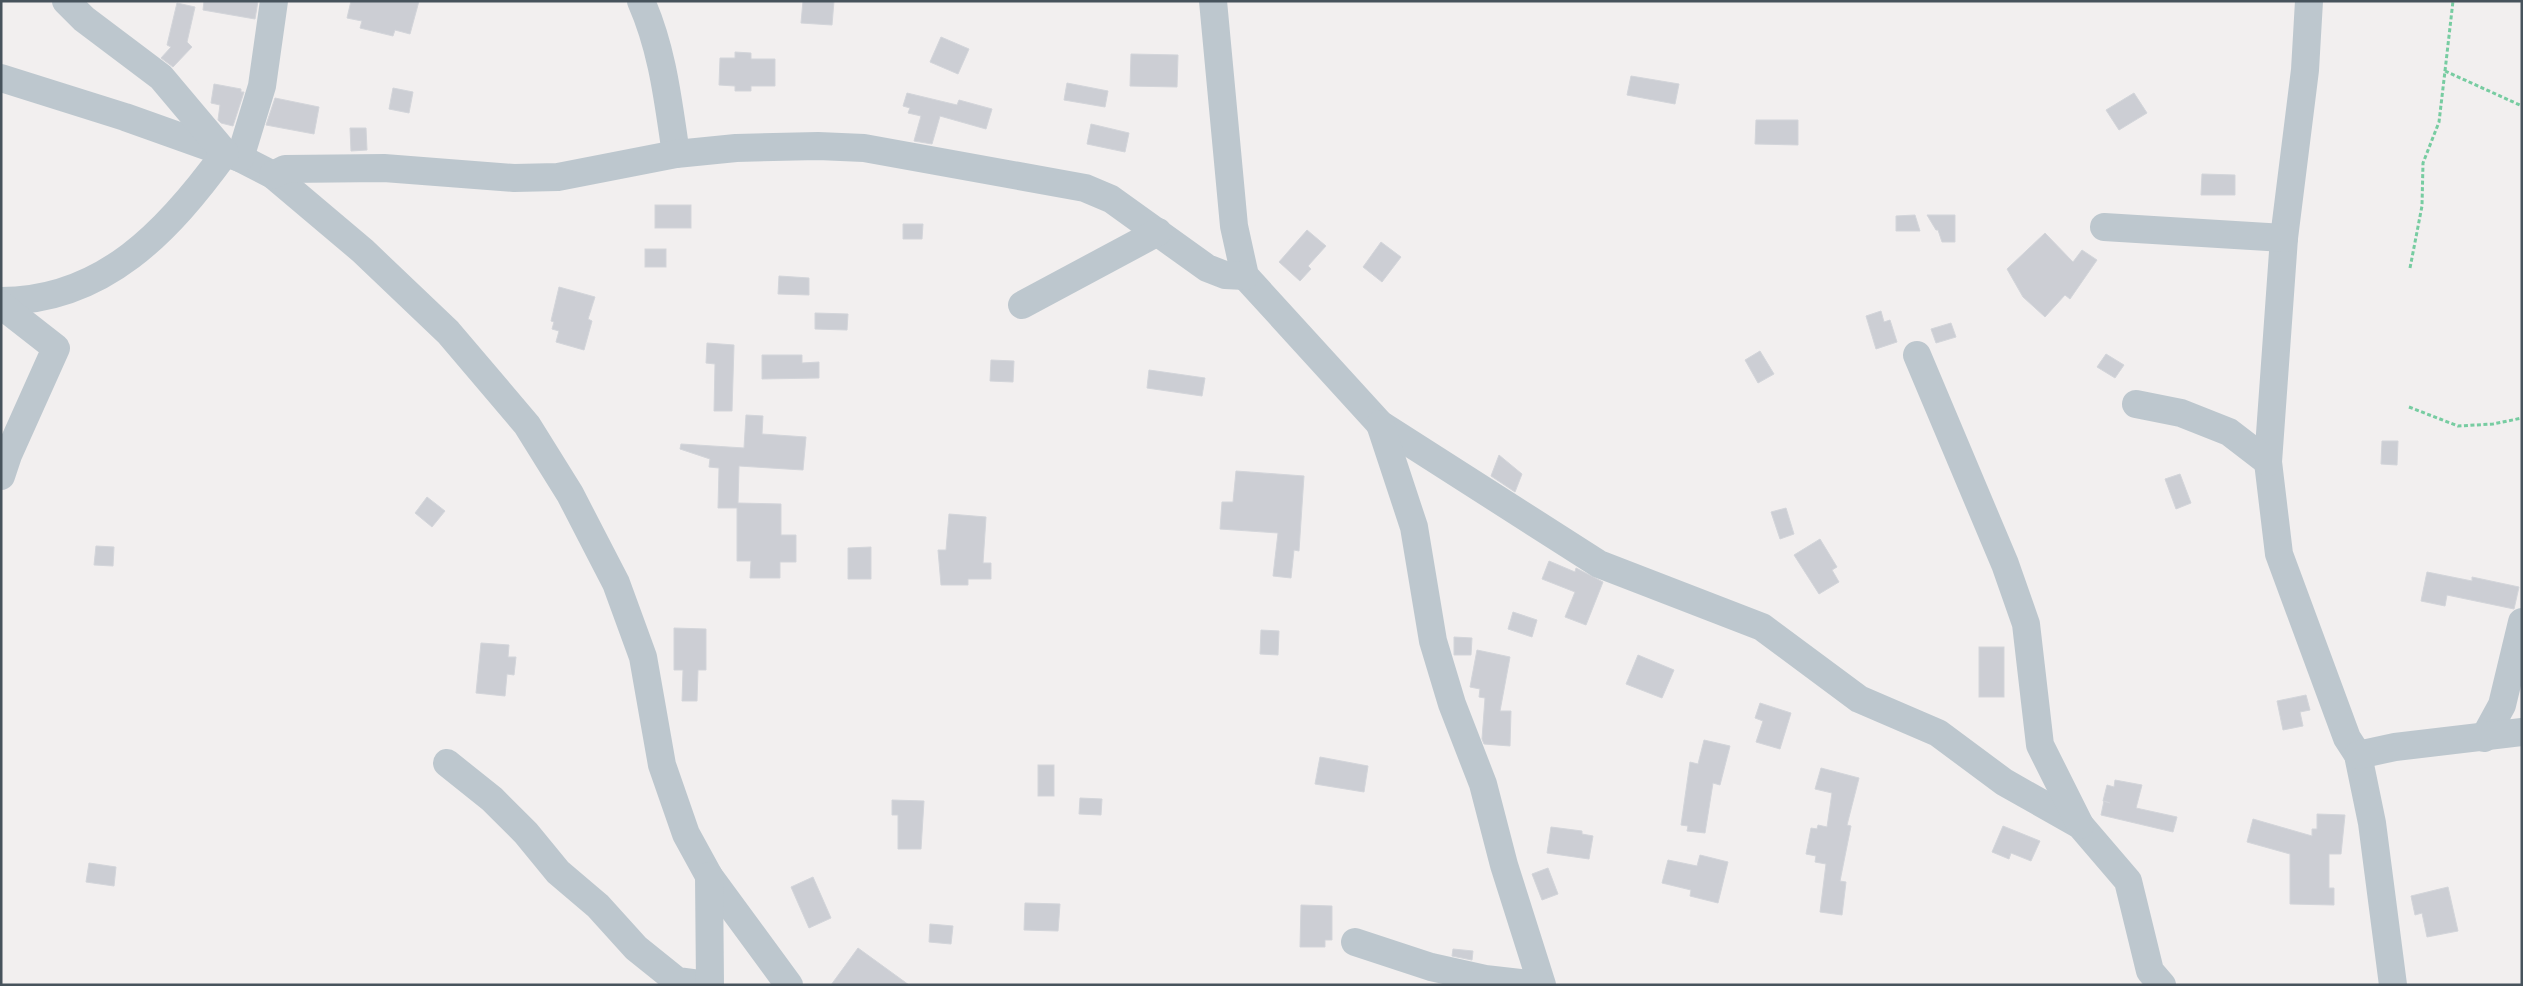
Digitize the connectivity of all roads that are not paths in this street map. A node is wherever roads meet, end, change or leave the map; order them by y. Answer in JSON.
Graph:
{"nodes":[{"id":1,"x":66,"y":1,"type":"edge"},
{"id":2,"x":274,"y":1,"type":"edge"},
{"id":3,"x":641,"y":1,"type":"edge"},
{"id":4,"x":1213,"y":1,"type":"edge"},
{"id":5,"x":2309,"y":1,"type":"edge"},
{"id":6,"x":1,"y":78,"type":"edge"},
{"id":7,"x":676,"y":154,"type":"junction"},
{"id":8,"x":232,"y":156,"type":"junction"},
{"id":9,"x":273,"y":175,"type":"junction"},
{"id":10,"x":2104,"y":227,"type":"dead end"},
{"id":11,"x":1158,"y":232,"type":"junction"},
{"id":12,"x":2284,"y":238,"type":"junction"},
{"id":13,"x":1245,"y":276,"type":"junction"},
{"id":14,"x":1,"y":301,"type":"edge"},
{"id":15,"x":1,"y":305,"type":"edge"},
{"id":16,"x":1022,"y":305,"type":"dead end"},
{"id":17,"x":1917,"y":355,"type":"dead end"},
{"id":18,"x":2136,"y":404,"type":"dead end"},
{"id":19,"x":1380,"y":424,"type":"junction"},
{"id":20,"x":2268,"y":462,"type":"junction"},
{"id":21,"x":1,"y":476,"type":"edge"},
{"id":22,"x":2522,"y":622,"type":"edge"},
{"id":23,"x":2522,"y":732,"type":"edge"},
{"id":24,"x":2484,"y":738,"type":"junction"},
{"id":25,"x":2358,"y":755,"type":"junction"},
{"id":26,"x":447,"y":763,"type":"dead end"},
{"id":27,"x":2080,"y":825,"type":"junction"},
{"id":28,"x":709,"y":876,"type":"junction"},
{"id":29,"x":1355,"y":942,"type":"dead end"},
{"id":30,"x":708,"y":985,"type":"edge"},
{"id":31,"x":789,"y":985,"type":"edge"},
{"id":32,"x":1541,"y":985,"type":"edge"},
{"id":33,"x":2162,"y":985,"type":"edge"},
{"id":34,"x":2393,"y":985,"type":"edge"}],
"edges":[{"from":1,"to":8,"type":"street"},
{"from":2,"to":8,"type":"street"},
{"from":3,"to":7,"type":"street"},
{"from":4,"to":13,"type":"street"},
{"from":5,"to":12,"type":"street"},
{"from":6,"to":8,"type":"street"},
{"from":7,"to":9,"type":"street"},
{"from":7,"to":11,"type":"street"},
{"from":8,"to":9,"type":"street"},
{"from":8,"to":14,"type":"street"},
{"from":9,"to":28,"type":"street"},
{"from":10,"to":12,"type":"street"},
{"from":11,"to":13,"type":"street"},
{"from":11,"to":16,"type":"street"},
{"from":12,"to":20,"type":"street"},
{"from":13,"to":19,"type":"street"},
{"from":15,"to":21,"type":"street"},
{"from":17,"to":27,"type":"street"},
{"from":18,"to":20,"type":"street"},
{"from":19,"to":27,"type":"street"},
{"from":19,"to":32,"type":"street"},
{"from":20,"to":25,"type":"street"},
{"from":22,"to":24,"type":"street"},
{"from":23,"to":24,"type":"street"},
{"from":24,"to":25,"type":"street"},
{"from":25,"to":34,"type":"street"},
{"from":26,"to":30,"type":"street"},
{"from":27,"to":33,"type":"street"},
{"from":28,"to":30,"type":"street"},
{"from":28,"to":31,"type":"street"},
{"from":29,"to":32,"type":"street"}]}
